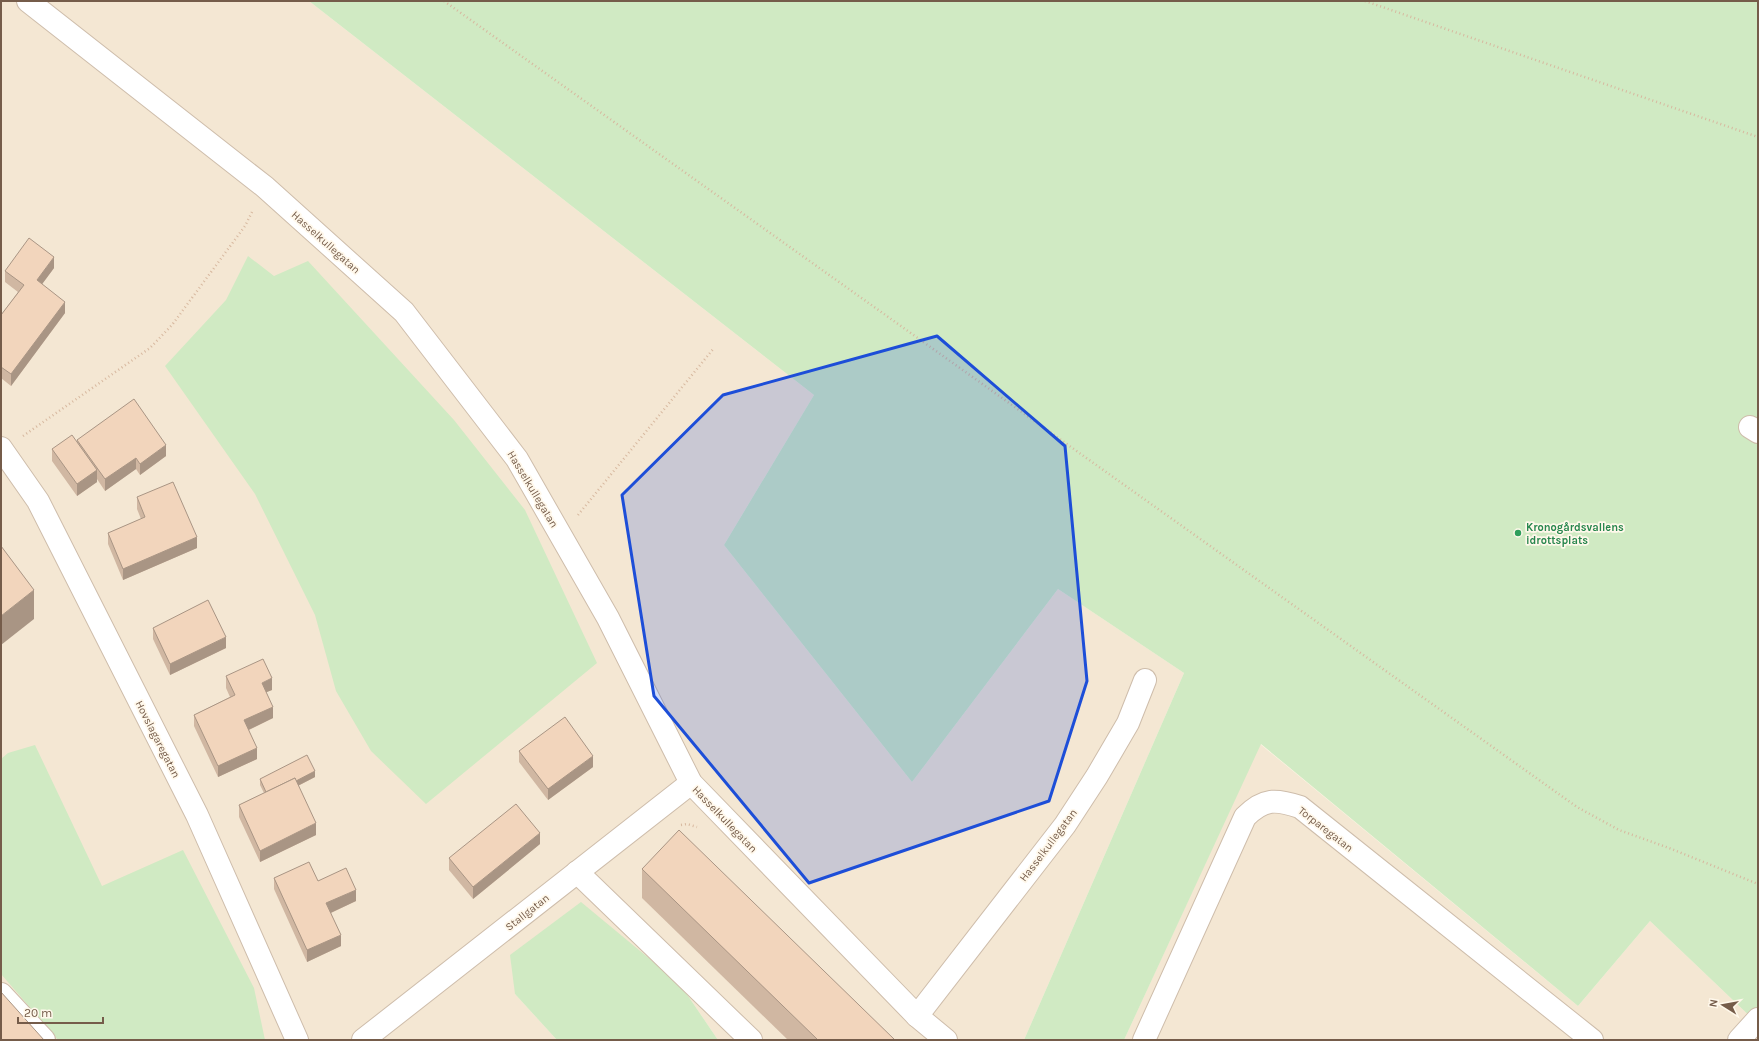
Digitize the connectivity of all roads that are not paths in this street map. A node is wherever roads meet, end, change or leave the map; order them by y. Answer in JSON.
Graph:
{"nodes":[{"id":1,"x":28,"y":1,"type":"edge"},
{"id":2,"x":2,"y":449,"type":"edge"},
{"id":3,"x":1145,"y":680,"type":"dead end"},
{"id":4,"x":691,"y":783,"type":"junction"},
{"id":5,"x":577,"y":872,"type":"junction"},
{"id":6,"x":1,"y":994,"type":"edge"},
{"id":7,"x":917,"y":1016,"type":"junction"},
{"id":8,"x":1758,"y":1019,"type":"edge"},
{"id":9,"x":44,"y":1040,"type":"edge"},
{"id":10,"x":297,"y":1040,"type":"edge"},
{"id":11,"x":363,"y":1040,"type":"edge"},
{"id":12,"x":751,"y":1040,"type":"edge"},
{"id":13,"x":946,"y":1040,"type":"edge"},
{"id":14,"x":1144,"y":1040,"type":"edge"},
{"id":15,"x":1592,"y":1040,"type":"edge"},
{"id":16,"x":1739,"y":1040,"type":"edge"}],
"edges":[{"from":1,"to":4,"type":"street","name":"Hasselkullegatan"},
{"from":2,"to":10,"type":"street","name":"Hovslagaregatan"},
{"from":3,"to":7,"type":"street","name":"Hasselkullegatan"},
{"from":4,"to":5,"type":"street","name":"Stallgatan"},
{"from":4,"to":7,"type":"street","name":"Hasselkullegatan"},
{"from":5,"to":11,"type":"street","name":"Stallgatan"},
{"from":5,"to":12,"type":"street"},
{"from":6,"to":9,"type":"street"},
{"from":7,"to":13,"type":"street","name":"Hasselkullegatan"},
{"from":8,"to":16,"type":"street"},
{"from":14,"to":15,"type":"street","name":"Torparegatan"}]}
